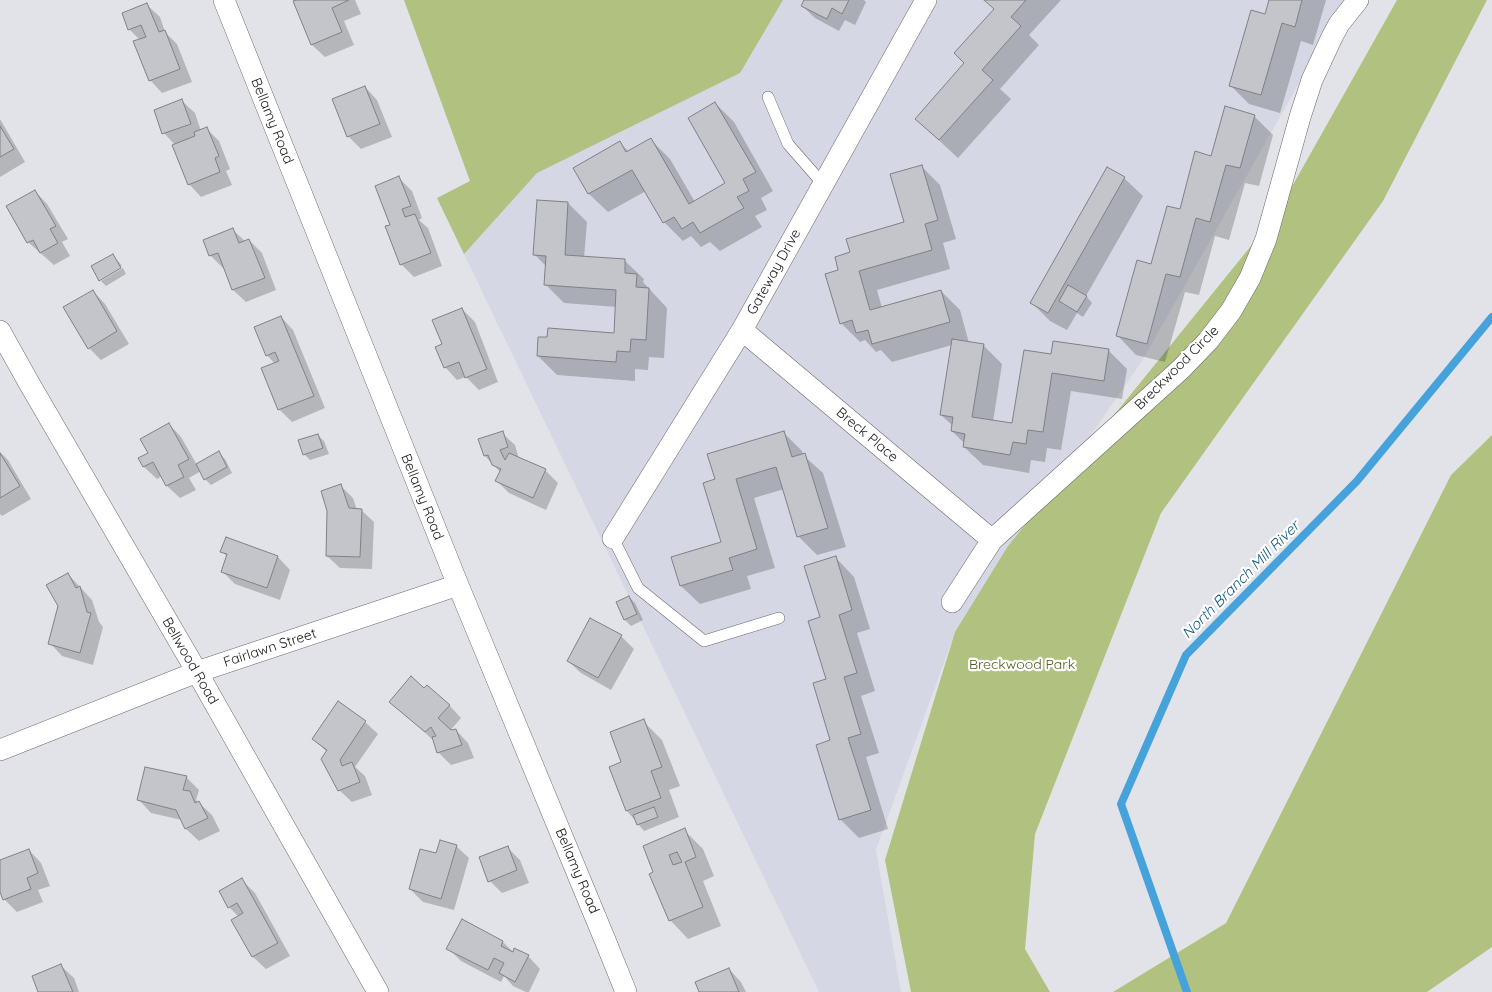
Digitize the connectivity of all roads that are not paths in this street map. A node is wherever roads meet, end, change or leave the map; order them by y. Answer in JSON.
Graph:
{"nodes":[{"id":1,"x":224,"y":0,"type":"edge"},
{"id":2,"x":926,"y":0,"type":"edge"},
{"id":3,"x":1358,"y":0,"type":"edge"},
{"id":4,"x":768,"y":97,"type":"dead end"},
{"id":5,"x":823,"y":184,"type":"junction"},
{"id":6,"x":742,"y":330,"type":"junction"},
{"id":7,"x":0,"y":331,"type":"edge"},
{"id":8,"x":613,"y":538,"type":"joint"},
{"id":9,"x":992,"y":540,"type":"junction"},
{"id":10,"x":458,"y":586,"type":"junction"},
{"id":11,"x":952,"y":602,"type":"dead end"},
{"id":12,"x":779,"y":618,"type":"dead end"},
{"id":13,"x":197,"y":672,"type":"junction"},
{"id":14,"x":0,"y":750,"type":"edge"},
{"id":15,"x":378,"y":992,"type":"edge"},
{"id":16,"x":626,"y":992,"type":"edge"}],
"edges":[{"from":1,"to":10,"type":"street","name":"Bellamy Road"},
{"from":2,"to":5,"type":"street","name":"Gateway Drive"},
{"from":3,"to":9,"type":"street","name":"Breckwood Circle"},
{"from":4,"to":5,"type":"lane"},
{"from":5,"to":6,"type":"street","name":"Gateway Drive"},
{"from":6,"to":8,"type":"street","name":"Gateway Drive"},
{"from":6,"to":9,"type":"street","name":"Breck Place"},
{"from":7,"to":13,"type":"street","name":"Bellwood Road"},
{"from":8,"to":12,"type":"lane"},
{"from":9,"to":11,"type":"street","name":"Breckwood Circle"},
{"from":10,"to":13,"type":"street","name":"Fairlawn Street"},
{"from":10,"to":16,"type":"street","name":"Bellamy Road"},
{"from":13,"to":14,"type":"street","name":"Fairlawn Street"},
{"from":13,"to":15,"type":"street","name":"Bellwood Road"}]}
